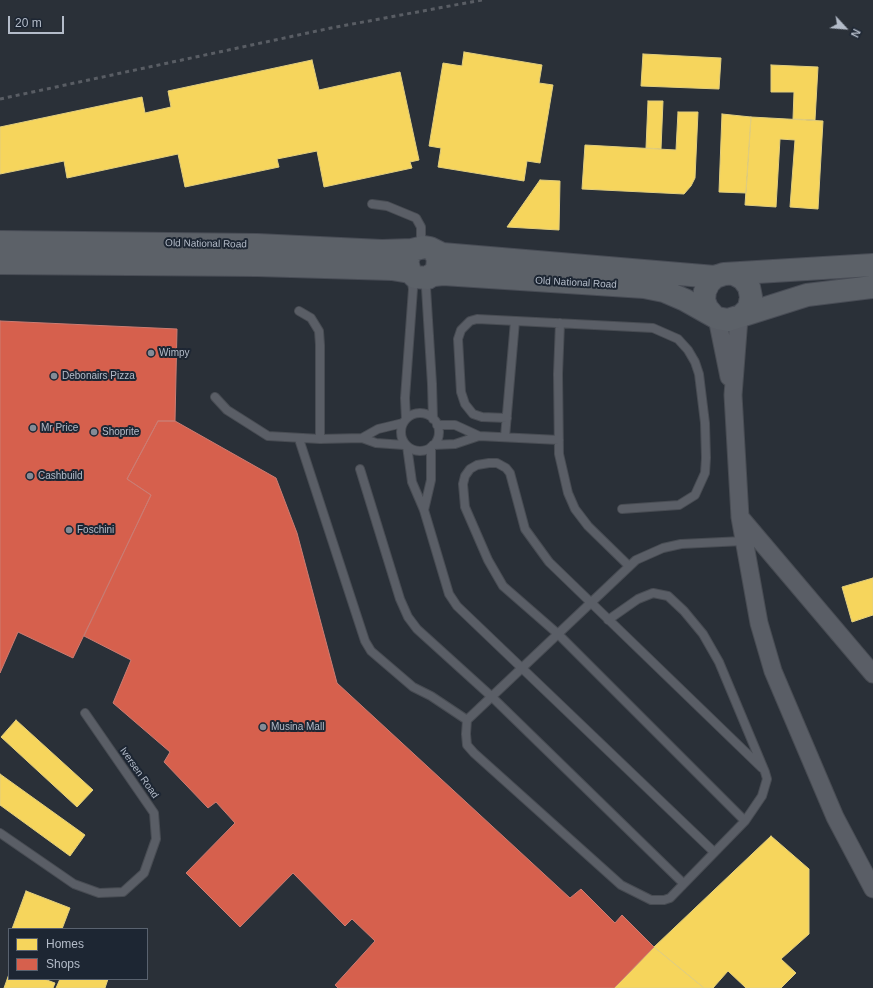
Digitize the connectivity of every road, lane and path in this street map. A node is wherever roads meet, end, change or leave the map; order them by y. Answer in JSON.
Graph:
{"nodes":[{"id":1,"x":372,"y":204,"type":"dead end"},
{"id":2,"x":0,"y":242,"type":"edge"},
{"id":3,"x":422,"y":249,"type":"junction"},
{"id":4,"x":0,"y":262,"type":"edge"},
{"id":5,"x":873,"y":265,"type":"edge"},
{"id":6,"x":421,"y":274,"type":"junction"},
{"id":7,"x":724,"y":276,"type":"junction"},
{"id":8,"x":873,"y":288,"type":"edge"},
{"id":9,"x":299,"y":311,"type":"dead end"},
{"id":10,"x":715,"y":317,"type":"junction"},
{"id":11,"x":740,"y":317,"type":"junction"},
{"id":12,"x":515,"y":322,"type":"junction"},
{"id":13,"x":560,"y":323,"type":"junction"},
{"id":14,"x":733,"y":395,"type":"junction"},
{"id":15,"x":215,"y":397,"type":"dead end"},
{"id":16,"x":506,"y":418,"type":"junction"},
{"id":17,"x":404,"y":421,"type":"junction"},
{"id":18,"x":435,"y":422,"type":"junction"},
{"id":19,"x":479,"y":436,"type":"junction"},
{"id":20,"x":505,"y":437,"type":"junction"},
{"id":21,"x":362,"y":438,"type":"junction"},
{"id":22,"x":299,"y":439,"type":"junction"},
{"id":23,"x":320,"y":439,"type":"junction"},
{"id":24,"x":559,"y":440,"type":"junction"},
{"id":25,"x":405,"y":445,"type":"junction"},
{"id":26,"x":432,"y":446,"type":"junction"},
{"id":27,"x":360,"y":469,"type":"dead end"},
{"id":28,"x":622,"y":508,"type":"dead end"},
{"id":29,"x":424,"y":510,"type":"junction"},
{"id":30,"x":740,"y":517,"type":"junction"},
{"id":31,"x":743,"y":541,"type":"junction"},
{"id":32,"x":629,"y":566,"type":"junction"},
{"id":33,"x":591,"y":603,"type":"junction"},
{"id":34,"x":608,"y":620,"type":"junction"},
{"id":35,"x":558,"y":634,"type":"junction"},
{"id":36,"x":521,"y":669,"type":"junction"},
{"id":37,"x":873,"y":674,"type":"edge"},
{"id":38,"x":492,"y":697,"type":"junction"},
{"id":39,"x":85,"y":713,"type":"dead end"},
{"id":40,"x":467,"y":720,"type":"junction"},
{"id":41,"x":766,"y":772,"type":"junction"},
{"id":42,"x":745,"y":820,"type":"junction"},
{"id":43,"x":0,"y":833,"type":"edge"},
{"id":44,"x":714,"y":852,"type":"junction"},
{"id":45,"x":683,"y":883,"type":"junction"},
{"id":46,"x":873,"y":889,"type":"edge"}],
"edges":[{"from":1,"to":3,"type":"lane"},
{"from":2,"to":3,"type":"main road","name":"Old National Road"},
{"from":3,"to":6,"type":"main road"},
{"from":3,"to":6,"type":"main road"},
{"from":3,"to":7,"type":"main road","name":"Old National Road"},
{"from":4,"to":6,"type":"main road","name":"Old National Road"},
{"from":5,"to":7,"type":"main road","name":"Old National Road"},
{"from":6,"to":10,"type":"main road","name":"Old National Road"},
{"from":6,"to":17,"type":"lane"},
{"from":6,"to":18,"type":"lane"},
{"from":7,"to":10,"type":"main road"},
{"from":7,"to":11,"type":"main road"},
{"from":8,"to":11,"type":"main road","name":"Old National Road"},
{"from":9,"to":23,"type":"lane"},
{"from":10,"to":11,"type":"main road","name":"Old National Road"},
{"from":10,"to":14,"type":"street"},
{"from":11,"to":14,"type":"street"},
{"from":12,"to":13,"type":"lane"},
{"from":12,"to":16,"type":"lane"},
{"from":12,"to":16,"type":"lane"},
{"from":13,"to":24,"type":"lane"},
{"from":13,"to":28,"type":"lane"},
{"from":14,"to":30,"type":"street"},
{"from":15,"to":22,"type":"lane"},
{"from":16,"to":20,"type":"lane"},
{"from":17,"to":18,"type":"lane"},
{"from":17,"to":21,"type":"lane"},
{"from":17,"to":25,"type":"lane"},
{"from":18,"to":19,"type":"lane"},
{"from":18,"to":26,"type":"lane"},
{"from":19,"to":20,"type":"lane"},
{"from":19,"to":26,"type":"lane"},
{"from":20,"to":24,"type":"lane"},
{"from":21,"to":23,"type":"lane"},
{"from":21,"to":25,"type":"lane"},
{"from":22,"to":23,"type":"lane"},
{"from":22,"to":40,"type":"lane"},
{"from":24,"to":32,"type":"lane"},
{"from":25,"to":26,"type":"lane"},
{"from":25,"to":29,"type":"lane"},
{"from":26,"to":29,"type":"lane"},
{"from":27,"to":38,"type":"lane"},
{"from":29,"to":36,"type":"lane"},
{"from":30,"to":31,"type":"street"},
{"from":30,"to":37,"type":"street"},
{"from":31,"to":32,"type":"lane"},
{"from":31,"to":46,"type":"street"},
{"from":32,"to":33,"type":"lane"},
{"from":33,"to":34,"type":"lane"},
{"from":33,"to":35,"type":"lane"},
{"from":33,"to":35,"type":"lane"},
{"from":34,"to":41,"type":"lane"},
{"from":34,"to":41,"type":"lane"},
{"from":35,"to":36,"type":"lane"},
{"from":35,"to":42,"type":"lane"},
{"from":36,"to":38,"type":"lane"},
{"from":36,"to":44,"type":"lane"},
{"from":38,"to":40,"type":"lane"},
{"from":38,"to":45,"type":"lane"},
{"from":39,"to":43,"type":"lane","name":"Iversen Road"},
{"from":40,"to":45,"type":"lane"},
{"from":41,"to":42,"type":"lane"},
{"from":42,"to":44,"type":"lane"},
{"from":44,"to":45,"type":"lane"}]}
